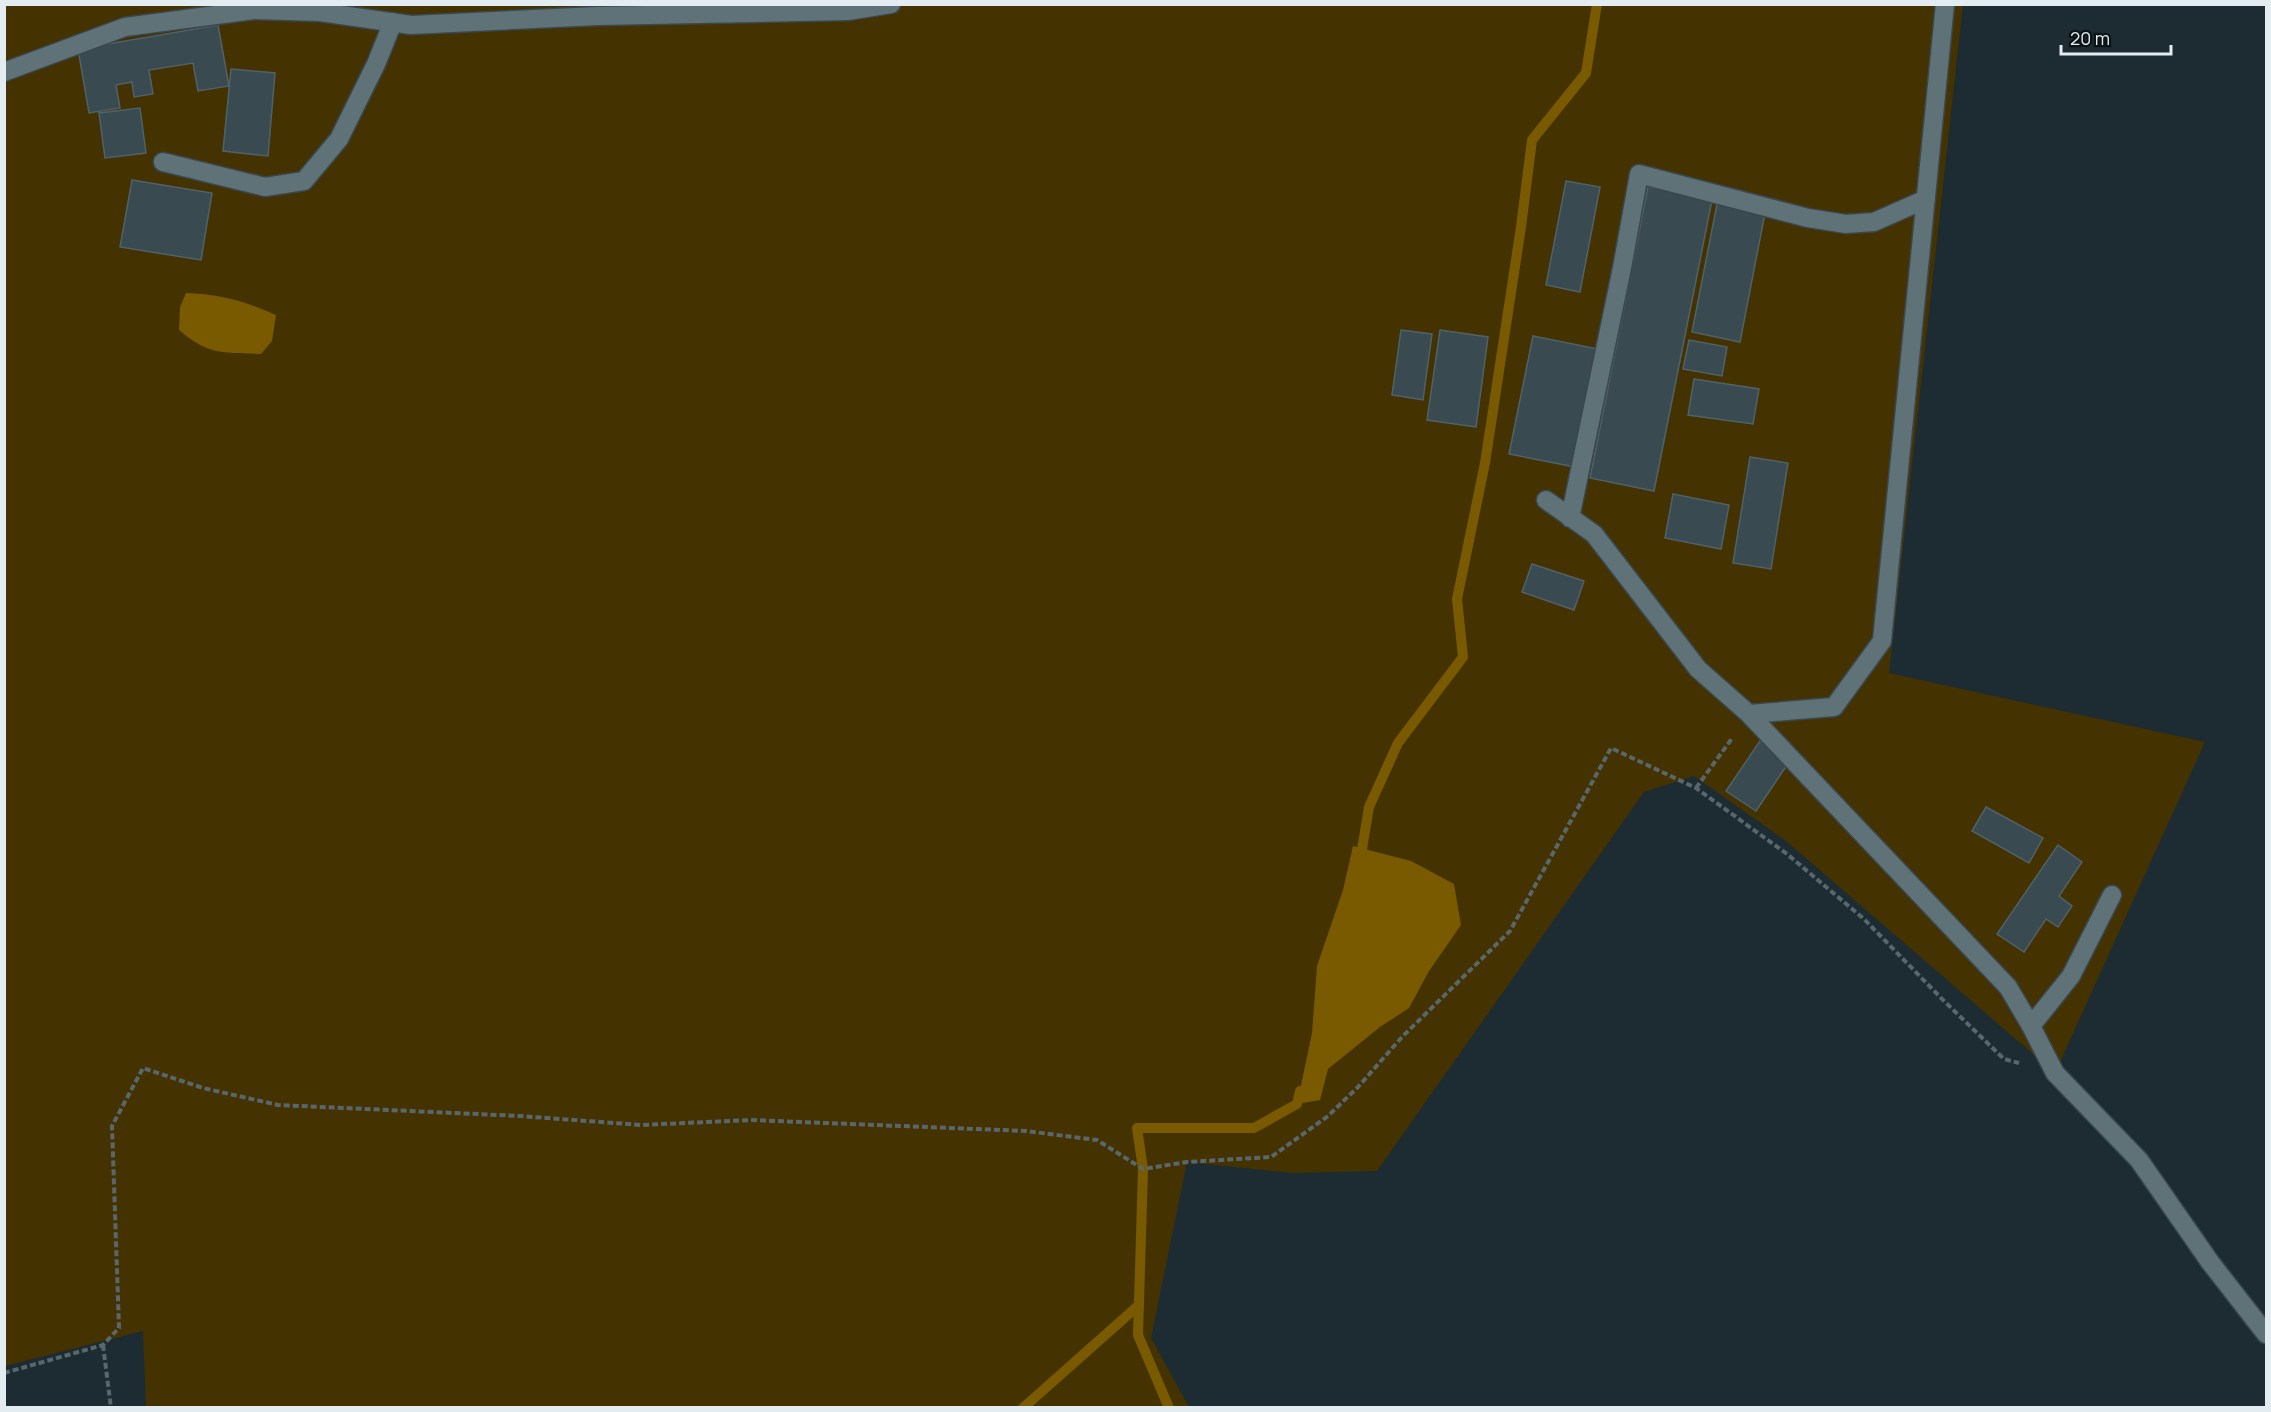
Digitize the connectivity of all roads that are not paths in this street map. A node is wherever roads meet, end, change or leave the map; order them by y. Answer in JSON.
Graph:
{"nodes":[{"id":1,"x":891,"y":4,"type":"edge"},
{"id":2,"x":1945,"y":4,"type":"edge"},
{"id":3,"x":393,"y":22,"type":"junction"},
{"id":4,"x":4,"y":72,"type":"edge"},
{"id":5,"x":163,"y":162,"type":"dead end"},
{"id":6,"x":1926,"y":199,"type":"junction"},
{"id":7,"x":1546,"y":500,"type":"dead end"},
{"id":8,"x":1570,"y":518,"type":"junction"},
{"id":9,"x":1749,"y":714,"type":"junction"},
{"id":10,"x":2112,"y":895,"type":"dead end"},
{"id":11,"x":2031,"y":1026,"type":"junction"},
{"id":12,"x":2266,"y":1334,"type":"edge"}],
"edges":[{"from":1,"to":3,"type":"lane"},
{"from":2,"to":6,"type":"lane"},
{"from":3,"to":4,"type":"lane"},
{"from":3,"to":5,"type":"lane"},
{"from":6,"to":8,"type":"lane"},
{"from":6,"to":9,"type":"lane"},
{"from":7,"to":8,"type":"lane"},
{"from":8,"to":9,"type":"lane"},
{"from":9,"to":11,"type":"lane"},
{"from":10,"to":11,"type":"lane"},
{"from":11,"to":12,"type":"lane"}]}
